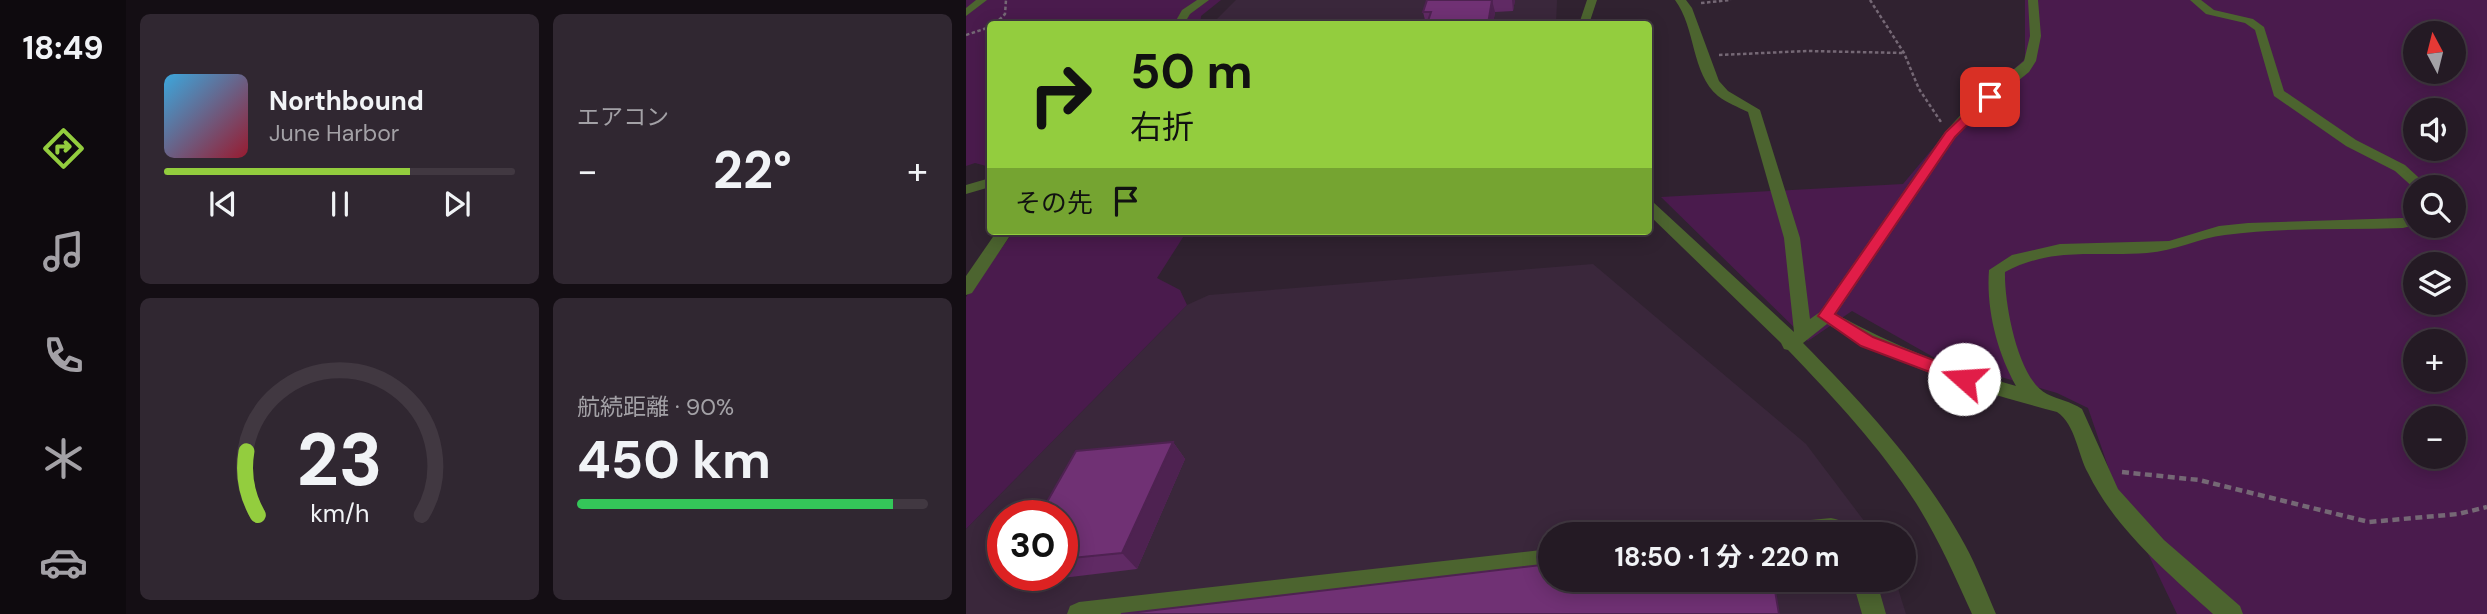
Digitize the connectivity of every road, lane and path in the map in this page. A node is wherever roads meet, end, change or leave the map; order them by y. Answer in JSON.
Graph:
{"nodes":[{"id":1,"x":982,"y":0,"type":"edge"},
{"id":2,"x":1006,"y":0,"type":"edge"},
{"id":3,"x":1204,"y":0,"type":"edge"},
{"id":4,"x":1592,"y":0,"type":"edge"},
{"id":5,"x":1731,"y":0,"type":"edge"},
{"id":6,"x":1870,"y":0,"type":"edge"},
{"id":7,"x":2033,"y":0,"type":"edge"},
{"id":8,"x":2195,"y":0,"type":"edge"},
{"id":9,"x":1683,"y":2,"type":"edge"},
{"id":10,"x":966,"y":13,"type":"edge"},
{"id":11,"x":1000,"y":21,"type":"edge"},
{"id":12,"x":1180,"y":21,"type":"edge"},
{"id":13,"x":1585,"y":21,"type":"edge"},
{"id":14,"x":987,"y":28,"type":"edge"},
{"id":15,"x":966,"y":35,"type":"edge"},
{"id":16,"x":1903,"y":53,"type":"junction"},
{"id":17,"x":1703,"y":55,"type":"junction"},
{"id":18,"x":1950,"y":135,"type":"junction"},
{"id":19,"x":2407,"y":175,"type":"edge"},
{"id":20,"x":987,"y":183,"type":"edge"},
{"id":21,"x":966,"y":190,"type":"edge"},
{"id":22,"x":1652,"y":209,"type":"edge"},
{"id":23,"x":2403,"y":223,"type":"edge"},
{"id":24,"x":1002,"y":235,"type":"edge"},
{"id":25,"x":966,"y":289,"type":"edge"},
{"id":26,"x":1826,"y":316,"type":"junction"},
{"id":27,"x":1796,"y":339,"type":"junction"},
{"id":28,"x":2039,"y":400,"type":"junction"},
{"id":29,"x":2096,"y":469,"type":"junction"},
{"id":30,"x":2487,"y":507,"type":"edge"},
{"id":31,"x":1538,"y":560,"type":"edge"},
{"id":32,"x":1868,"y":592,"type":"edge"},
{"id":33,"x":1079,"y":614,"type":"edge"},
{"id":34,"x":1874,"y":614,"type":"edge"},
{"id":35,"x":1984,"y":614,"type":"edge"},
{"id":36,"x":2231,"y":614,"type":"edge"}],
"edges":[{"from":1,"to":10,"type":"street"},
{"from":2,"to":11,"type":"path"},
{"from":3,"to":12,"type":"street"},
{"from":4,"to":13,"type":"street"},
{"from":5,"to":9,"type":"path"},
{"from":6,"to":16,"type":"path"},
{"from":7,"to":18,"type":"street"},
{"from":8,"to":19,"type":"street"},
{"from":9,"to":17,"type":"street"},
{"from":14,"to":15,"type":"path"},
{"from":16,"to":17,"type":"path"},
{"from":16,"to":18,"type":"path"},
{"from":17,"to":27,"type":"street"},
{"from":18,"to":26,"type":"street"},
{"from":20,"to":21,"type":"street"},
{"from":22,"to":27,"type":"street"},
{"from":23,"to":28,"type":"street"},
{"from":24,"to":25,"type":"street"},
{"from":26,"to":27,"type":"street"},
{"from":26,"to":28,"type":"street"},
{"from":27,"to":35,"type":"street"},
{"from":28,"to":29,"type":"street"},
{"from":29,"to":30,"type":"path"},
{"from":29,"to":36,"type":"street"},
{"from":31,"to":33,"type":"street"},
{"from":32,"to":34,"type":"street"}]}
